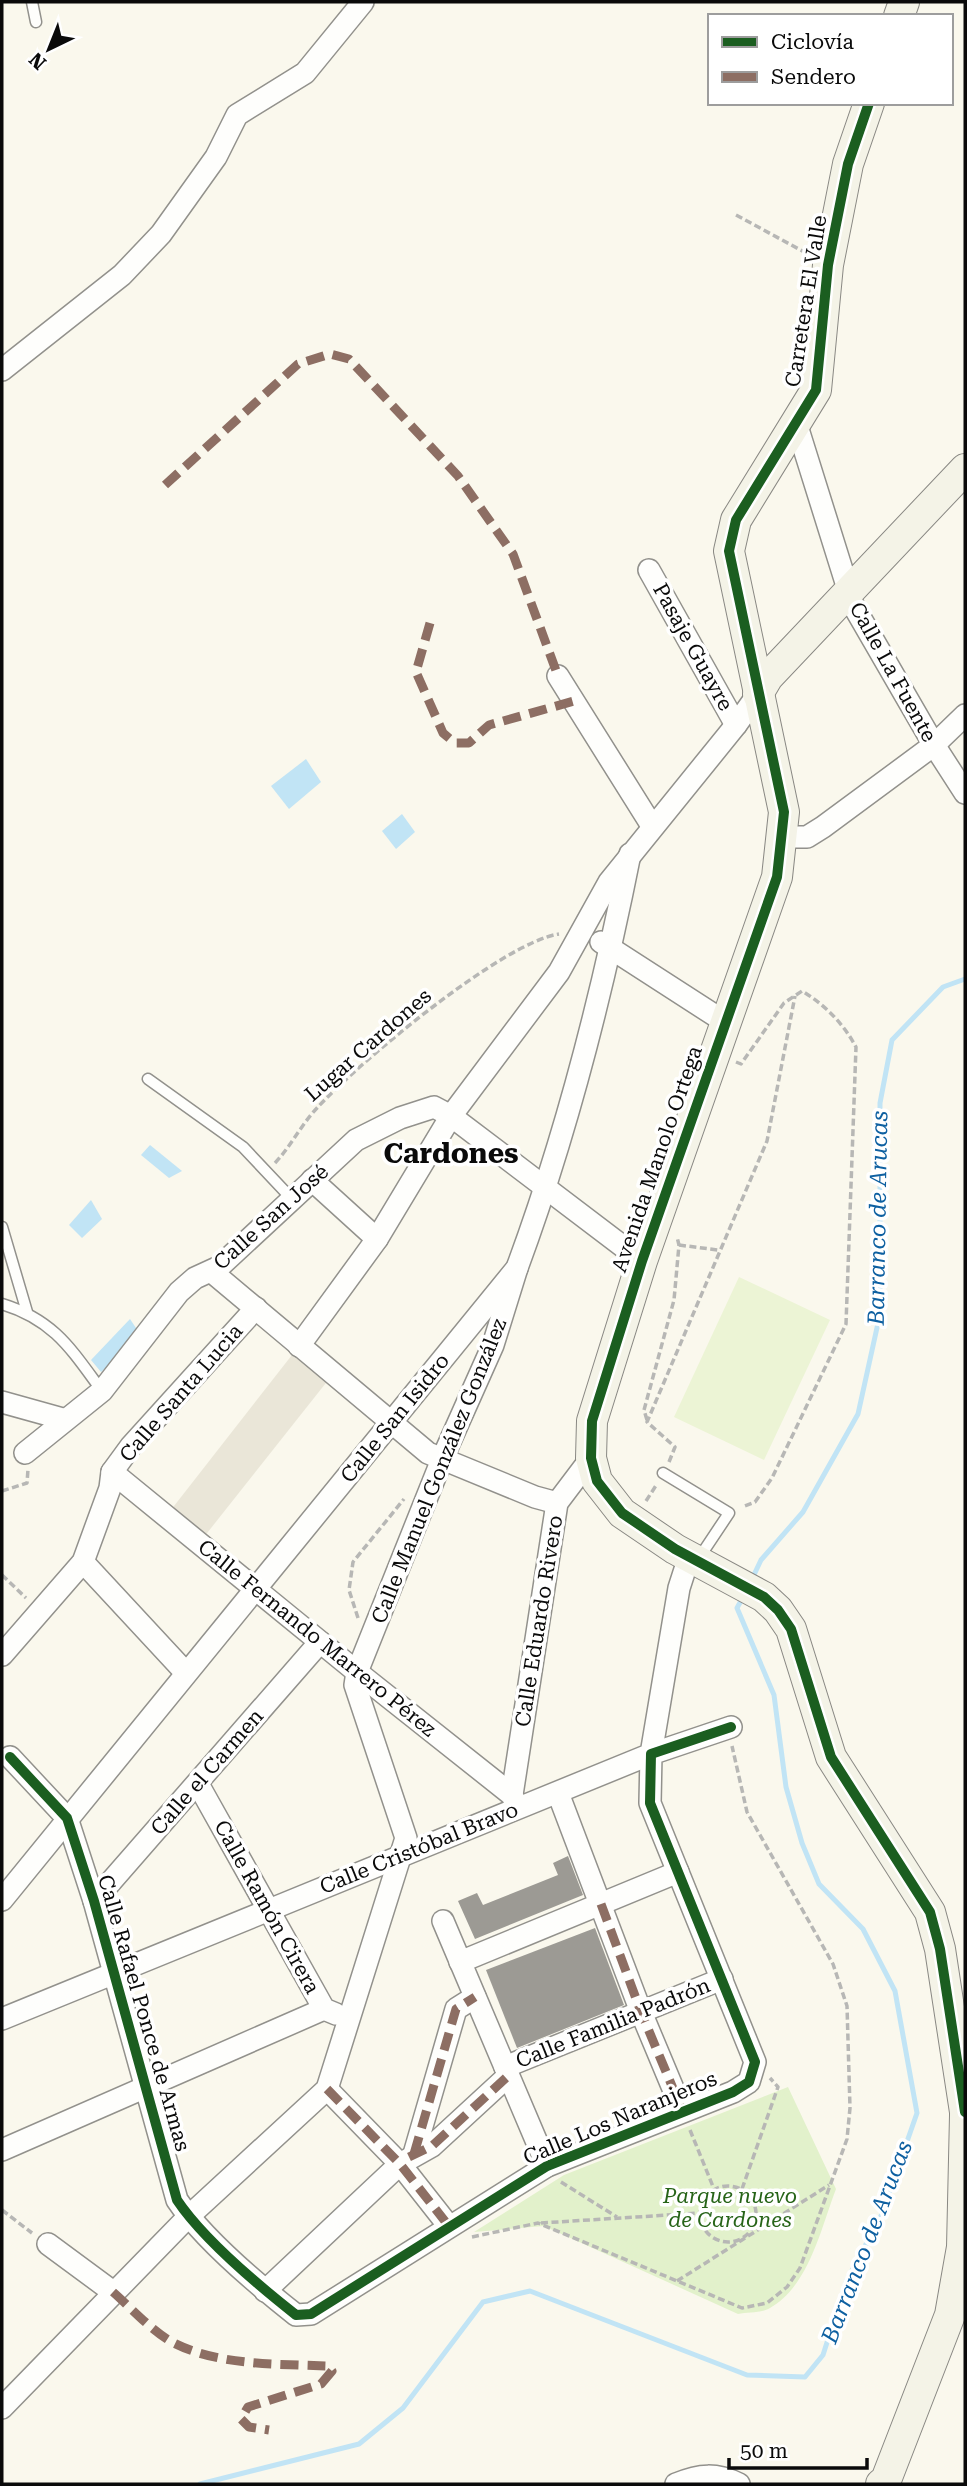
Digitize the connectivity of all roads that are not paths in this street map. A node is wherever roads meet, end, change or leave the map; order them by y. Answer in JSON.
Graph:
{"nodes":[{"id":1,"x":32,"y":2,"type":"edge"},
{"id":2,"x":363,"y":2,"type":"edge"},
{"id":3,"x":36,"y":22,"type":"dead end"},
{"id":4,"x":868,"y":105,"type":"edge"},
{"id":5,"x":2,"y":370,"type":"edge"},
{"id":6,"x":797,"y":426,"type":"junction"},
{"id":7,"x":965,"y":469,"type":"edge"},
{"id":8,"x":649,"y":569,"type":"dead end"},
{"id":9,"x":849,"y":591,"type":"junction"},
{"id":10,"x":748,"y":647,"type":"junction"},
{"id":11,"x":792,"y":652,"type":"junction"},
{"id":12,"x":558,"y":676,"type":"dead end"},
{"id":13,"x":758,"y":694,"type":"junction"},
{"id":14,"x":965,"y":715,"type":"edge"},
{"id":15,"x":736,"y":725,"type":"junction"},
{"id":16,"x":934,"y":745,"type":"junction"},
{"id":17,"x":965,"y":793,"type":"edge"},
{"id":18,"x":652,"y":825,"type":"junction"},
{"id":19,"x":783,"y":837,"type":"junction"},
{"id":20,"x":630,"y":854,"type":"junction"},
{"id":21,"x":584,"y":931,"type":"junction"},
{"id":22,"x":610,"y":948,"type":"junction"},
{"id":23,"x":721,"y":1034,"type":"junction"},
{"id":24,"x":148,"y":1079,"type":"dead end"},
{"id":25,"x":451,"y":1116,"type":"junction"},
{"id":26,"x":312,"y":1180,"type":"junction"},
{"id":27,"x":546,"y":1188,"type":"junction"},
{"id":28,"x":292,"y":1199,"type":"junction"},
{"id":29,"x":2,"y":1227,"type":"edge"},
{"id":30,"x":377,"y":1239,"type":"junction"},
{"id":31,"x":642,"y":1261,"type":"junction"},
{"id":32,"x":517,"y":1268,"type":"junction"},
{"id":33,"x":212,"y":1272,"type":"junction"},
{"id":34,"x":2,"y":1304,"type":"edge"},
{"id":35,"x":256,"y":1308,"type":"junction"},
{"id":36,"x":27,"y":1312,"type":"junction"},
{"id":37,"x":299,"y":1346,"type":"junction"},
{"id":38,"x":102,"y":1391,"type":"junction"},
{"id":39,"x":2,"y":1402,"type":"edge"},
{"id":40,"x":63,"y":1419,"type":"junction"},
{"id":41,"x":391,"y":1423,"type":"junction"},
{"id":42,"x":25,"y":1453,"type":"road end"},
{"id":43,"x":443,"y":1457,"type":"junction"},
{"id":44,"x":591,"y":1458,"type":"junction"},
{"id":45,"x":112,"y":1472,"type":"junction"},
{"id":46,"x":663,"y":1473,"type":"road end"},
{"id":47,"x":557,"y":1503,"type":"junction"},
{"id":48,"x":693,"y":1559,"type":"junction"},
{"id":49,"x":83,"y":1562,"type":"junction"},
{"id":50,"x":256,"y":1588,"type":"junction"},
{"id":51,"x":320,"y":1642,"type":"junction"},
{"id":52,"x":2,"y":1655,"type":"edge"},
{"id":53,"x":357,"y":1672,"type":"junction"},
{"id":54,"x":186,"y":1673,"type":"junction"},
{"id":55,"x":731,"y":1727,"type":"dead end"},
{"id":56,"x":651,"y":1754,"type":"junction"},
{"id":57,"x":10,"y":1757,"type":"dead end"},
{"id":58,"x":198,"y":1784,"type":"junction"},
{"id":59,"x":558,"y":1793,"type":"junction"},
{"id":60,"x":515,"y":1801,"type":"junction"},
{"id":61,"x":67,"y":1818,"type":"junction"},
{"id":62,"x":401,"y":1858,"type":"junction"},
{"id":63,"x":678,"y":1872,"type":"junction"},
{"id":64,"x":2,"y":1900,"type":"edge"},
{"id":65,"x":93,"y":1901,"type":"junction"},
{"id":66,"x":601,"y":1903,"type":"junction"},
{"id":67,"x":269,"y":1909,"type":"junction"},
{"id":68,"x":443,"y":1921,"type":"dead end"},
{"id":69,"x":460,"y":1962,"type":"junction"},
{"id":70,"x":113,"y":1973,"type":"junction"},
{"id":71,"x":722,"y":1979,"type":"junction"},
{"id":72,"x":475,"y":1997,"type":"junction"},
{"id":73,"x":324,"y":2009,"type":"junction"},
{"id":74,"x":640,"y":2012,"type":"junction"},
{"id":75,"x":2,"y":2019,"type":"edge"},
{"id":76,"x":348,"y":2019,"type":"junction"},
{"id":77,"x":507,"y":2071,"type":"junction"},
{"id":78,"x":148,"y":2088,"type":"junction"},
{"id":79,"x":327,"y":2088,"type":"junction"},
{"id":80,"x":682,"y":2110,"type":"junction"},
{"id":81,"x":965,"y":2113,"type":"edge"},
{"id":82,"x":2,"y":2150,"type":"edge"},
{"id":83,"x":407,"y":2159,"type":"junction"},
{"id":84,"x":547,"y":2166,"type":"junction"},
{"id":85,"x":188,"y":2217,"type":"junction"},
{"id":86,"x":448,"y":2225,"type":"junction"},
{"id":87,"x":48,"y":2244,"type":"road end"},
{"id":88,"x":265,"y":2291,"type":"junction"},
{"id":89,"x":113,"y":2292,"type":"junction"},
{"id":90,"x":2,"y":2408,"type":"edge"},
{"id":91,"x":676,"y":2484,"type":"edge"},
{"id":92,"x":739,"y":2484,"type":"edge"},
{"id":93,"x":881,"y":2484,"type":"edge"}],
"edges":[{"from":1,"to":3,"type":"lane"},
{"from":2,"to":5,"type":"street"},
{"from":4,"to":6,"type":"street","name":"Carretera El Valle"},
{"from":6,"to":9,"type":"street","name":"Calle La Fuente"},
{"from":6,"to":10,"type":"street","name":"Carretera El Valle"},
{"from":7,"to":9,"type":"street"},
{"from":8,"to":15,"type":"street","name":"Pasaje Guayre"},
{"from":9,"to":11,"type":"street"},
{"from":9,"to":16,"type":"street","name":"Calle La Fuente"},
{"from":10,"to":11,"type":"street"},
{"from":10,"to":13,"type":"street","name":"Carretera El Valle"},
{"from":11,"to":13,"type":"street"},
{"from":12,"to":18,"type":"street"},
{"from":13,"to":15,"type":"street"},
{"from":13,"to":19,"type":"street","name":"Avenida Manolo Ortega"},
{"from":14,"to":16,"type":"street"},
{"from":15,"to":18,"type":"street"},
{"from":16,"to":17,"type":"street","name":"Calle La Fuente"},
{"from":16,"to":19,"type":"street"},
{"from":18,"to":20,"type":"street"},
{"from":19,"to":23,"type":"street","name":"Avenida Manolo Ortega"},
{"from":20,"to":21,"type":"street"},
{"from":20,"to":22,"type":"street","name":"Calle San Isidro"},
{"from":21,"to":22,"type":"street"},
{"from":21,"to":25,"type":"street"},
{"from":22,"to":23,"type":"street"},
{"from":22,"to":27,"type":"street","name":"Calle San Isidro"},
{"from":23,"to":31,"type":"street","name":"Avenida Manolo Ortega"},
{"from":24,"to":28,"type":"lane"},
{"from":25,"to":26,"type":"street","name":"Calle San José"},
{"from":25,"to":27,"type":"street"},
{"from":25,"to":30,"type":"street"},
{"from":26,"to":28,"type":"street","name":"Calle San José"},
{"from":26,"to":30,"type":"street"},
{"from":27,"to":31,"type":"street"},
{"from":27,"to":32,"type":"street","name":"Calle San Isidro"},
{"from":28,"to":33,"type":"street","name":"Calle San José"},
{"from":29,"to":36,"type":"lane"},
{"from":30,"to":37,"type":"street"},
{"from":31,"to":44,"type":"street","name":"Avenida Manolo Ortega"},
{"from":32,"to":41,"type":"street","name":"Calle San Isidro"},
{"from":32,"to":43,"type":"street","name":"Calle Manuel González González"},
{"from":33,"to":35,"type":"street"},
{"from":33,"to":38,"type":"street","name":"Calle San José"},
{"from":34,"to":36,"type":"lane"},
{"from":35,"to":37,"type":"street"},
{"from":35,"to":45,"type":"street","name":"Calle Santa Lucia"},
{"from":36,"to":38,"type":"lane"},
{"from":37,"to":41,"type":"street"},
{"from":38,"to":40,"type":"street","name":"Calle San José"},
{"from":39,"to":40,"type":"street"},
{"from":40,"to":42,"type":"street","name":"Calle San José"},
{"from":41,"to":43,"type":"street"},
{"from":41,"to":50,"type":"street","name":"Calle San Isidro"},
{"from":43,"to":47,"type":"street"},
{"from":43,"to":53,"type":"street","name":"Calle Manuel González González"},
{"from":44,"to":47,"type":"street","name":"Calle Eduardo Rivero"},
{"from":44,"to":48,"type":"street","name":"Avenida Manolo Ortega"},
{"from":45,"to":49,"type":"street","name":"Calle Santa Lucia"},
{"from":45,"to":50,"type":"street","name":"Calle Fernando Marrero Pérez"},
{"from":46,"to":48,"type":"lane"},
{"from":47,"to":60,"type":"street","name":"Calle Eduardo Rivero"},
{"from":48,"to":56,"type":"street"},
{"from":48,"to":81,"type":"street","name":"Avenida Manolo Ortega"},
{"from":49,"to":52,"type":"street","name":"Calle Santa Lucia"},
{"from":49,"to":54,"type":"street"},
{"from":50,"to":51,"type":"street","name":"Calle Fernando Marrero Pérez"},
{"from":50,"to":54,"type":"street","name":"Calle San Isidro"},
{"from":51,"to":53,"type":"street","name":"Calle Fernando Marrero Pérez"},
{"from":51,"to":58,"type":"street","name":"Calle el Carmen"},
{"from":53,"to":60,"type":"street","name":"Calle Fernando Marrero Pérez"},
{"from":53,"to":62,"type":"street"},
{"from":54,"to":61,"type":"street","name":"Calle San Isidro"},
{"from":55,"to":56,"type":"street","name":"Calle Cristóbal Bravo"},
{"from":56,"to":59,"type":"street","name":"Calle Cristóbal Bravo"},
{"from":56,"to":63,"type":"street"},
{"from":57,"to":61,"type":"street"},
{"from":58,"to":65,"type":"street","name":"Calle el Carmen"},
{"from":58,"to":67,"type":"street","name":"Calle Ramón Cirera"},
{"from":59,"to":60,"type":"street","name":"Calle Cristóbal Bravo"},
{"from":59,"to":66,"type":"street"},
{"from":60,"to":62,"type":"street","name":"Calle Cristóbal Bravo"},
{"from":61,"to":64,"type":"street","name":"Calle San Isidro"},
{"from":61,"to":65,"type":"street","name":"Calle Rafael Ponce de Armas"},
{"from":62,"to":67,"type":"street","name":"Calle Cristóbal Bravo"},
{"from":62,"to":76,"type":"street"},
{"from":63,"to":66,"type":"street"},
{"from":63,"to":71,"type":"street"},
{"from":65,"to":70,"type":"street","name":"Calle Rafael Ponce de Armas"},
{"from":66,"to":69,"type":"street"},
{"from":66,"to":74,"type":"street"},
{"from":67,"to":70,"type":"street","name":"Calle Cristóbal Bravo"},
{"from":67,"to":73,"type":"street","name":"Calle Ramón Cirera"},
{"from":68,"to":69,"type":"street"},
{"from":69,"to":72,"type":"street"},
{"from":70,"to":75,"type":"street","name":"Calle Cristóbal Bravo"},
{"from":70,"to":78,"type":"street","name":"Calle Rafael Ponce de Armas"},
{"from":71,"to":74,"type":"street","name":"Calle Familia Padrón"},
{"from":71,"to":80,"type":"street","name":"Calle Los Naranjeros"},
{"from":72,"to":77,"type":"street"},
{"from":72,"to":83,"type":"street"},
{"from":73,"to":76,"type":"street","name":"Calle Ramón Cirera"},
{"from":73,"to":78,"type":"street"},
{"from":74,"to":77,"type":"street","name":"Calle Familia Padrón"},
{"from":74,"to":80,"type":"street"},
{"from":76,"to":79,"type":"street"},
{"from":77,"to":83,"type":"street"},
{"from":77,"to":84,"type":"street"},
{"from":78,"to":82,"type":"street"},
{"from":78,"to":85,"type":"street","name":"Calle Rafael Ponce de Armas"},
{"from":79,"to":83,"type":"street"},
{"from":79,"to":85,"type":"street"},
{"from":80,"to":84,"type":"street","name":"Calle Los Naranjeros"},
{"from":81,"to":93,"type":"street","name":"Avenida Manolo Ortega"},
{"from":83,"to":86,"type":"street"},
{"from":83,"to":88,"type":"street"},
{"from":84,"to":86,"type":"street","name":"Calle Los Naranjeros"},
{"from":85,"to":88,"type":"street","name":"Calle Los Naranjeros"},
{"from":85,"to":89,"type":"street"},
{"from":86,"to":88,"type":"street","name":"Calle Los Naranjeros"},
{"from":87,"to":89,"type":"street"},
{"from":89,"to":90,"type":"street"},
{"from":91,"to":92,"type":"street"}]}
